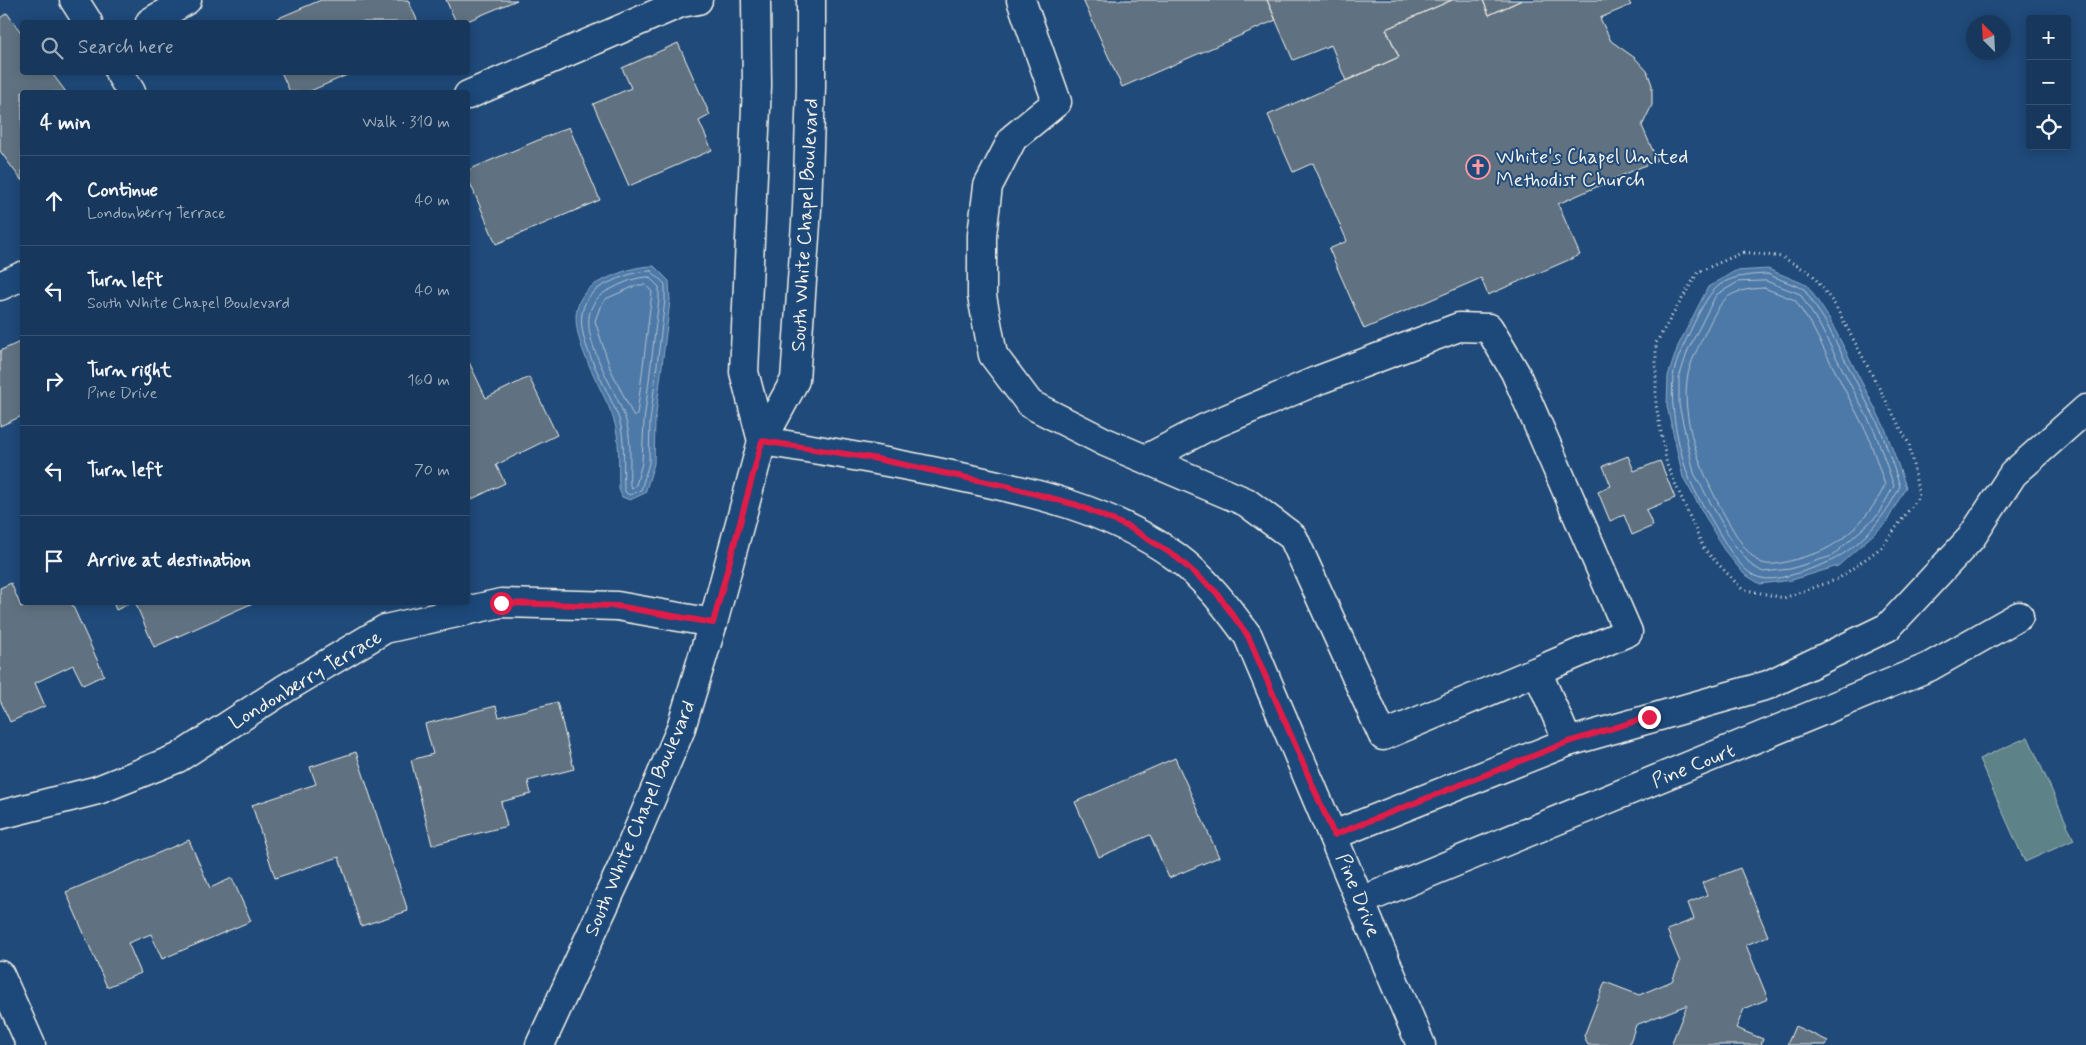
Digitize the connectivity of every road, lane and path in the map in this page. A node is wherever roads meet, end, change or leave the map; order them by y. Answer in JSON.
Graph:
{"nodes":[{"id":1,"x":74,"y":0,"type":"edge"},
{"id":2,"x":187,"y":0,"type":"edge"},
{"id":3,"x":756,"y":0,"type":"edge"},
{"id":4,"x":811,"y":0,"type":"edge"},
{"id":5,"x":1021,"y":0,"type":"edge"},
{"id":6,"x":686,"y":1,"type":"edge"},
{"id":7,"x":87,"y":20,"type":"edge"},
{"id":8,"x":153,"y":20,"type":"edge"},
{"id":9,"x":121,"y":75,"type":"edge"},
{"id":10,"x":130,"y":90,"type":"edge"},
{"id":11,"x":470,"y":94,"type":"edge"},
{"id":12,"x":1698,"y":272,"type":"joint"},
{"id":13,"x":20,"y":277,"type":"edge"},
{"id":14,"x":0,"y":286,"type":"edge"},
{"id":15,"x":2086,"y":409,"type":"edge"},
{"id":16,"x":762,"y":441,"type":"junction"},
{"id":17,"x":1146,"y":459,"type":"junction"},
{"id":18,"x":2019,"y":616,"type":"dead end"},
{"id":19,"x":713,"y":623,"type":"junction"},
{"id":20,"x":1538,"y":670,"type":"junction"},
{"id":21,"x":1568,"y":742,"type":"junction"},
{"id":22,"x":0,"y":814,"type":"edge"},
{"id":23,"x":1334,"y":835,"type":"junction"},
{"id":24,"x":1361,"y":901,"type":"junction"},
{"id":25,"x":0,"y":975,"type":"edge"},
{"id":26,"x":31,"y":1045,"type":"edge"},
{"id":27,"x":540,"y":1045,"type":"edge"},
{"id":28,"x":1421,"y":1045,"type":"edge"}],
"edges":[{"from":1,"to":7,"type":"street"},
{"from":2,"to":8,"type":"street"},
{"from":3,"to":16,"type":"street","name":"South White Chapel Boulevard"},
{"from":4,"to":16,"type":"street","name":"South White Chapel Boulevard"},
{"from":5,"to":17,"type":"street"},
{"from":6,"to":11,"type":"street"},
{"from":9,"to":10,"type":"street"},
{"from":12,"to":12,"type":"path"},
{"from":13,"to":14,"type":"street"},
{"from":15,"to":21,"type":"street"},
{"from":16,"to":19,"type":"street","name":"South White Chapel Boulevard"},
{"from":16,"to":23,"type":"street","name":"Pine Drive"},
{"from":17,"to":20,"type":"street"},
{"from":17,"to":20,"type":"street"},
{"from":18,"to":24,"type":"street","name":"Pine Court"},
{"from":19,"to":22,"type":"street","name":"Londonberry Terrace"},
{"from":19,"to":27,"type":"street","name":"South White Chapel Boulevard"},
{"from":20,"to":21,"type":"street"},
{"from":21,"to":23,"type":"street"},
{"from":23,"to":24,"type":"street","name":"Pine Drive"},
{"from":24,"to":28,"type":"street","name":"Pine Drive"},
{"from":25,"to":26,"type":"street"}]}
